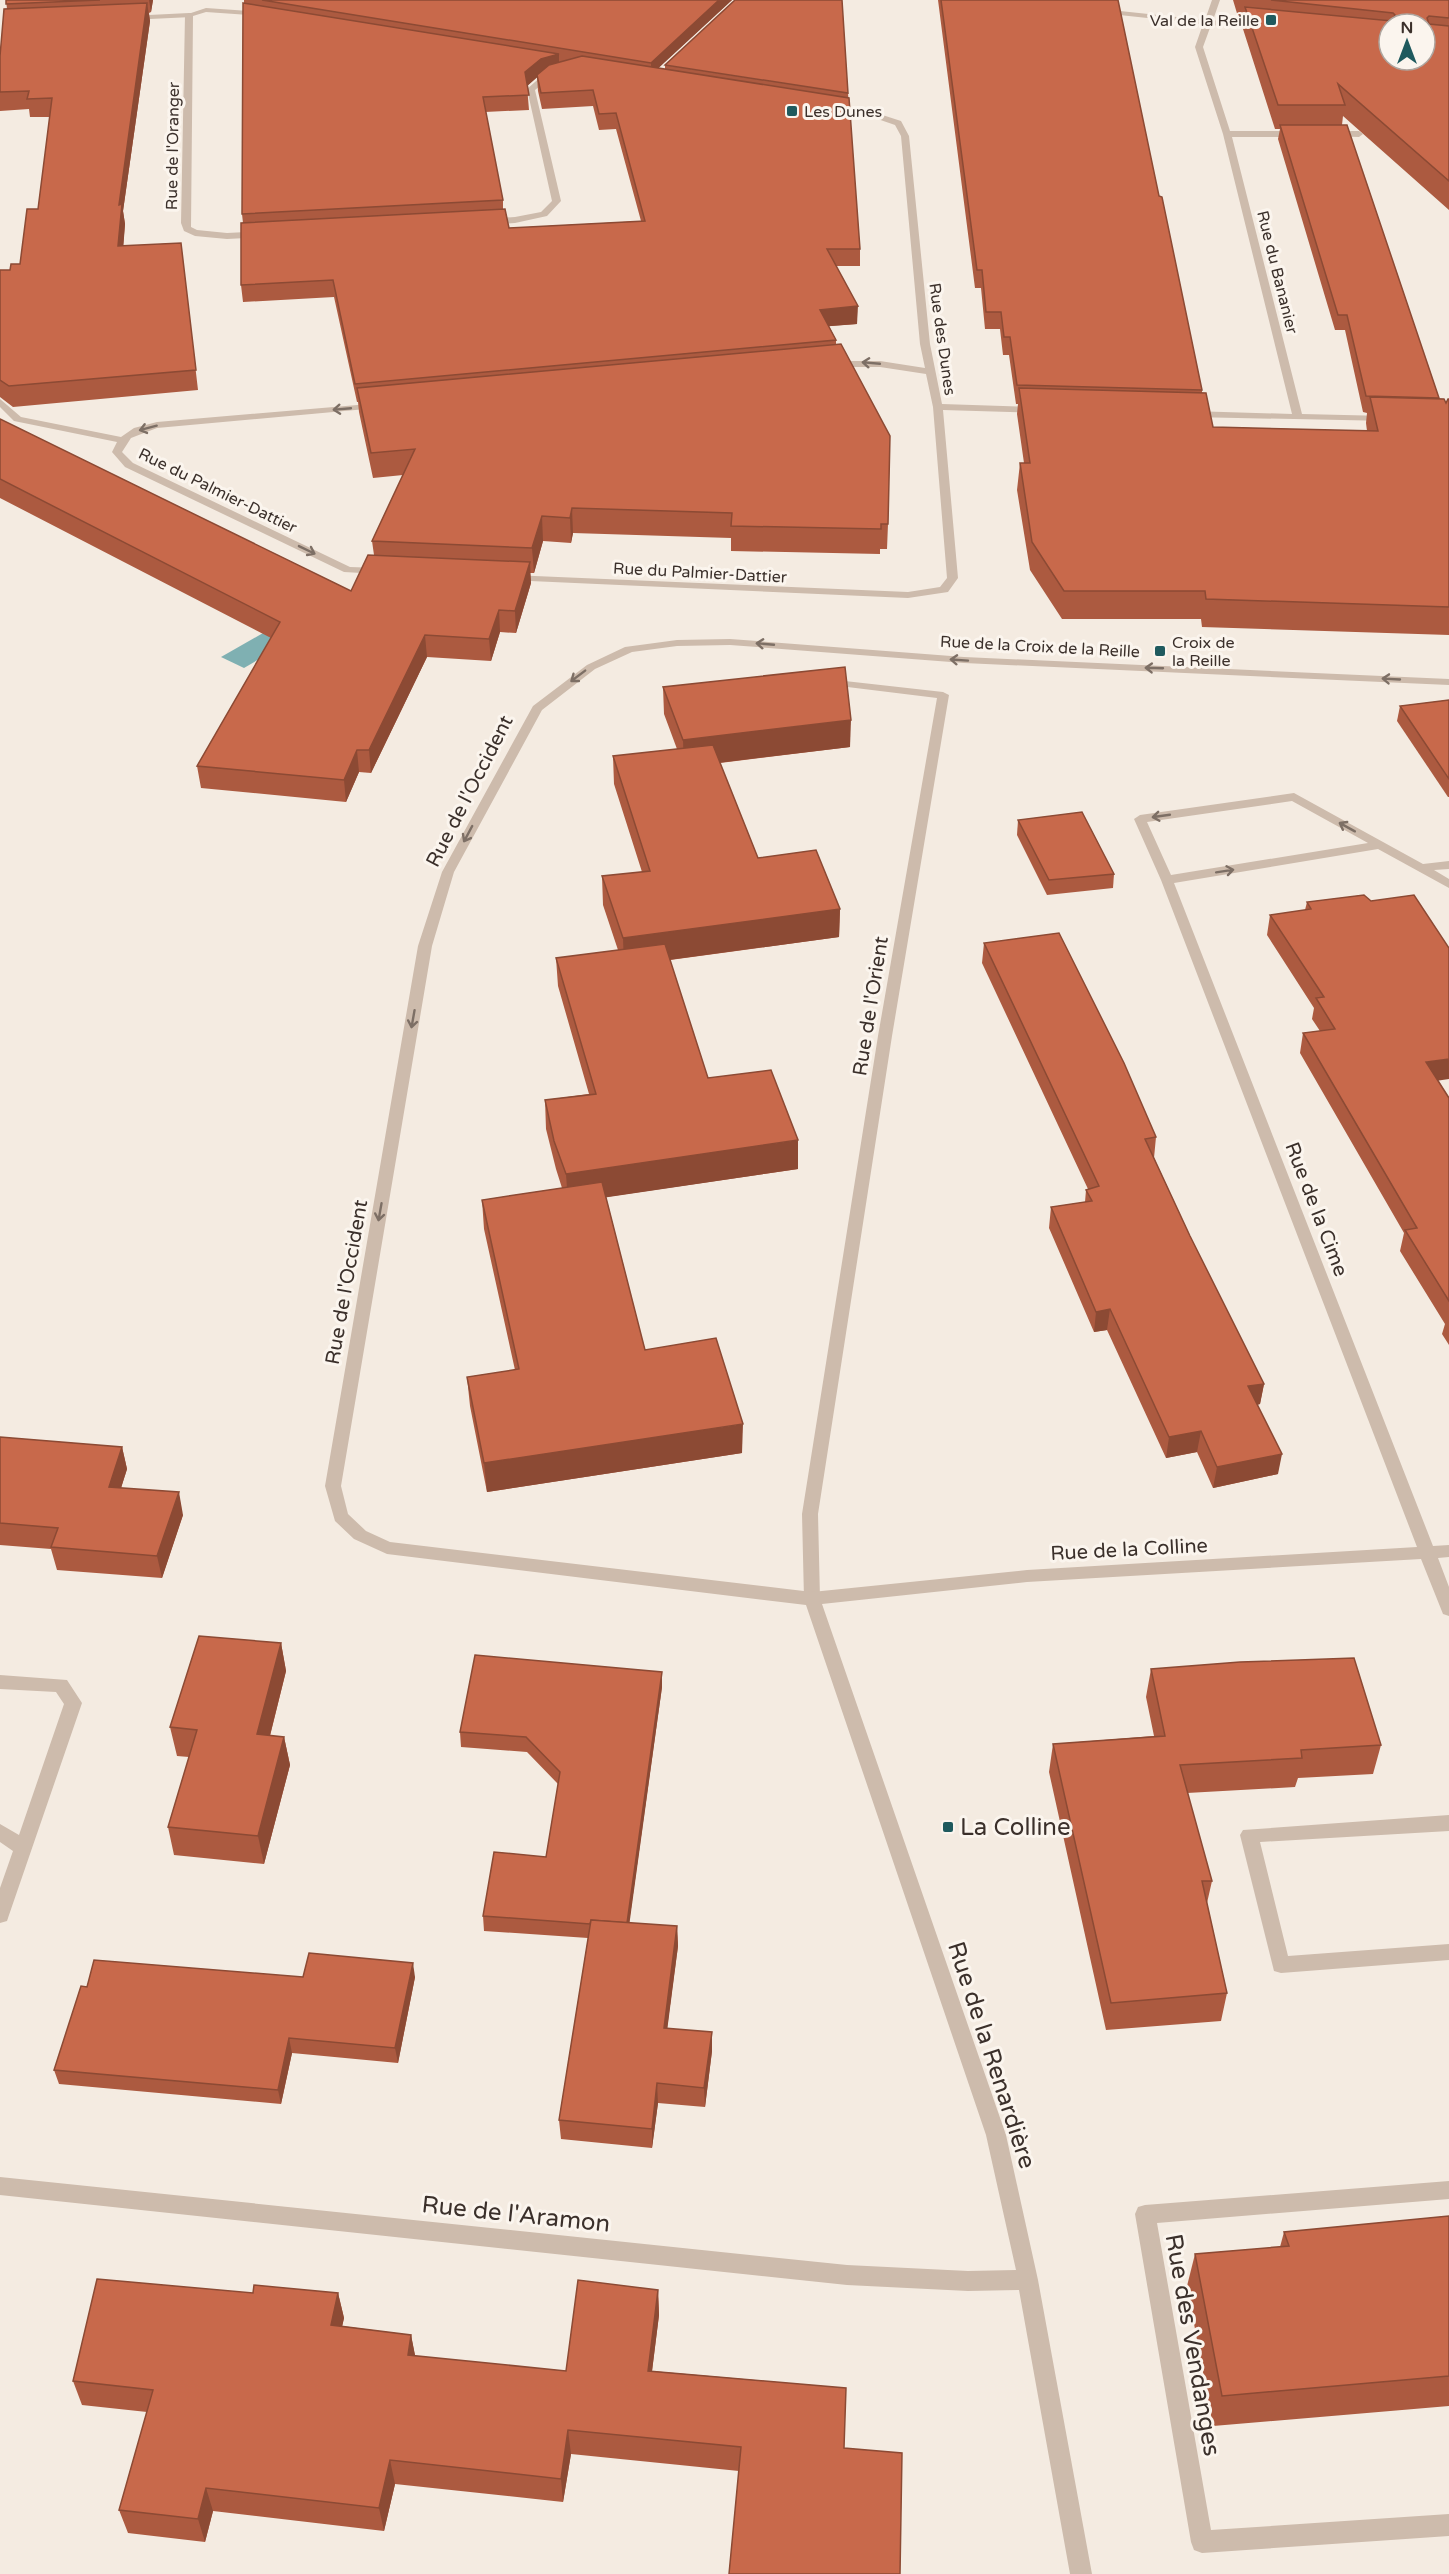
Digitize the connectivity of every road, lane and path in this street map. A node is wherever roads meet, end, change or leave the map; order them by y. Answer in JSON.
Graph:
{"nodes":[{"id":1,"x":1216,"y":0,"type":"edge"},
{"id":2,"x":1092,"y":10,"type":"edge"},
{"id":3,"x":189,"y":15,"type":"junction"},
{"id":4,"x":120,"y":18,"type":"edge"},
{"id":5,"x":1208,"y":22,"type":"junction"},
{"id":6,"x":1272,"y":29,"type":"edge"},
{"id":7,"x":582,"y":68,"type":"junction"},
{"id":8,"x":592,"y":70,"type":"edge"},
{"id":9,"x":821,"y":106,"type":"edge"},
{"id":10,"x":1227,"y":134,"type":"junction"},
{"id":11,"x":1311,"y":134,"type":"edge"},
{"id":12,"x":1323,"y":134,"type":"edge"},
{"id":13,"x":1359,"y":134,"type":"edge"},
{"id":14,"x":815,"y":366,"type":"edge"},
{"id":15,"x":929,"y":372,"type":"junction"},
{"id":16,"x":0,"y":402,"type":"edge"},
{"id":17,"x":385,"y":405,"type":"edge"},
{"id":18,"x":938,"y":408,"type":"junction"},
{"id":19,"x":1054,"y":410,"type":"edge"},
{"id":20,"x":1182,"y":414,"type":"edge"},
{"id":21,"x":1298,"y":417,"type":"junction"},
{"id":22,"x":1403,"y":419,"type":"edge"},
{"id":23,"x":121,"y":440,"type":"junction"},
{"id":24,"x":395,"y":572,"type":"edge"},
{"id":25,"x":502,"y":577,"type":"edge"},
{"id":26,"x":629,"y":649,"type":"joint"},
{"id":27,"x":807,"y":681,"type":"edge"},
{"id":28,"x":1449,"y":681,"type":"edge"},
{"id":29,"x":1380,"y":845,"type":"junction"},
{"id":30,"x":1449,"y":865,"type":"edge"},
{"id":31,"x":1422,"y":868,"type":"junction"},
{"id":32,"x":1167,"y":880,"type":"junction"},
{"id":33,"x":1449,"y":884,"type":"edge"},
{"id":34,"x":1449,"y":1551,"type":"edge"},
{"id":35,"x":1428,"y":1552,"type":"junction"},
{"id":36,"x":812,"y":1599,"type":"junction"},
{"id":37,"x":1449,"y":1609,"type":"edge"},
{"id":38,"x":0,"y":1682,"type":"edge"},
{"id":39,"x":1449,"y":1823,"type":"edge"},
{"id":40,"x":0,"y":1832,"type":"edge"},
{"id":41,"x":22,"y":1846,"type":"junction"},
{"id":42,"x":0,"y":1915,"type":"edge"},
{"id":43,"x":1449,"y":1952,"type":"edge"},
{"id":44,"x":0,"y":2186,"type":"edge"},
{"id":45,"x":1449,"y":2190,"type":"edge"},
{"id":46,"x":1028,"y":2280,"type":"junction"},
{"id":47,"x":1449,"y":2525,"type":"edge"},
{"id":48,"x":1081,"y":2574,"type":"edge"}],
"edges":[{"from":1,"to":5,"type":"street","name":"Rue du Bananier"},
{"from":2,"to":5,"type":"street"},
{"from":3,"to":4,"type":"street"},
{"from":3,"to":7,"type":"street"},
{"from":3,"to":7,"type":"street","name":"Rue de l'Oranger"},
{"from":5,"to":6,"type":"street"},
{"from":5,"to":10,"type":"street","name":"Rue du Bananier"},
{"from":7,"to":8,"type":"street"},
{"from":9,"to":15,"type":"street","name":"Rue des Dunes"},
{"from":10,"to":11,"type":"street"},
{"from":10,"to":21,"type":"street","name":"Rue du Bananier"},
{"from":12,"to":13,"type":"street"},
{"from":15,"to":14,"type":"street","one_way":true},
{"from":15,"to":18,"type":"street","name":"Rue des Dunes"},
{"from":16,"to":23,"type":"street"},
{"from":17,"to":23,"type":"street","name":"Rue du Palmier-Dattier","one_way":true},
{"from":18,"to":19,"type":"street","name":"Rue des Dunes"},
{"from":18,"to":25,"type":"street","name":"Rue du Palmier-Dattier"},
{"from":20,"to":21,"type":"street"},
{"from":21,"to":22,"type":"street"},
{"from":23,"to":24,"type":"street","name":"Rue du Palmier-Dattier","one_way":true},
{"from":28,"to":26,"type":"street","name":"Rue de la Croix de la Reille","one_way":true},
{"from":26,"to":36,"type":"street","name":"Rue de l'Occident","one_way":true},
{"from":27,"to":36,"type":"street","name":"Rue de l'Orient"},
{"from":29,"to":31,"type":"street"},
{"from":32,"to":29,"type":"street","one_way":true},
{"from":29,"to":32,"type":"street","name":"Rue de la Cime","one_way":true},
{"from":30,"to":31,"type":"street"},
{"from":31,"to":33,"type":"street"},
{"from":32,"to":35,"type":"street","name":"Rue de la Cime"},
{"from":34,"to":35,"type":"street","name":"Rue de la Colline"},
{"from":35,"to":36,"type":"street","name":"Rue de la Colline"},
{"from":35,"to":37,"type":"street","name":"Rue de la Cime"},
{"from":36,"to":46,"type":"street","name":"Rue de la Renardière"},
{"from":38,"to":41,"type":"street"},
{"from":39,"to":43,"type":"street"},
{"from":40,"to":41,"type":"street"},
{"from":41,"to":42,"type":"street"},
{"from":44,"to":46,"type":"street","name":"Rue de l'Aramon"},
{"from":45,"to":47,"type":"street","name":"Rue des Vendanges"},
{"from":46,"to":48,"type":"street","name":"Rue de la Renardière"}]}
